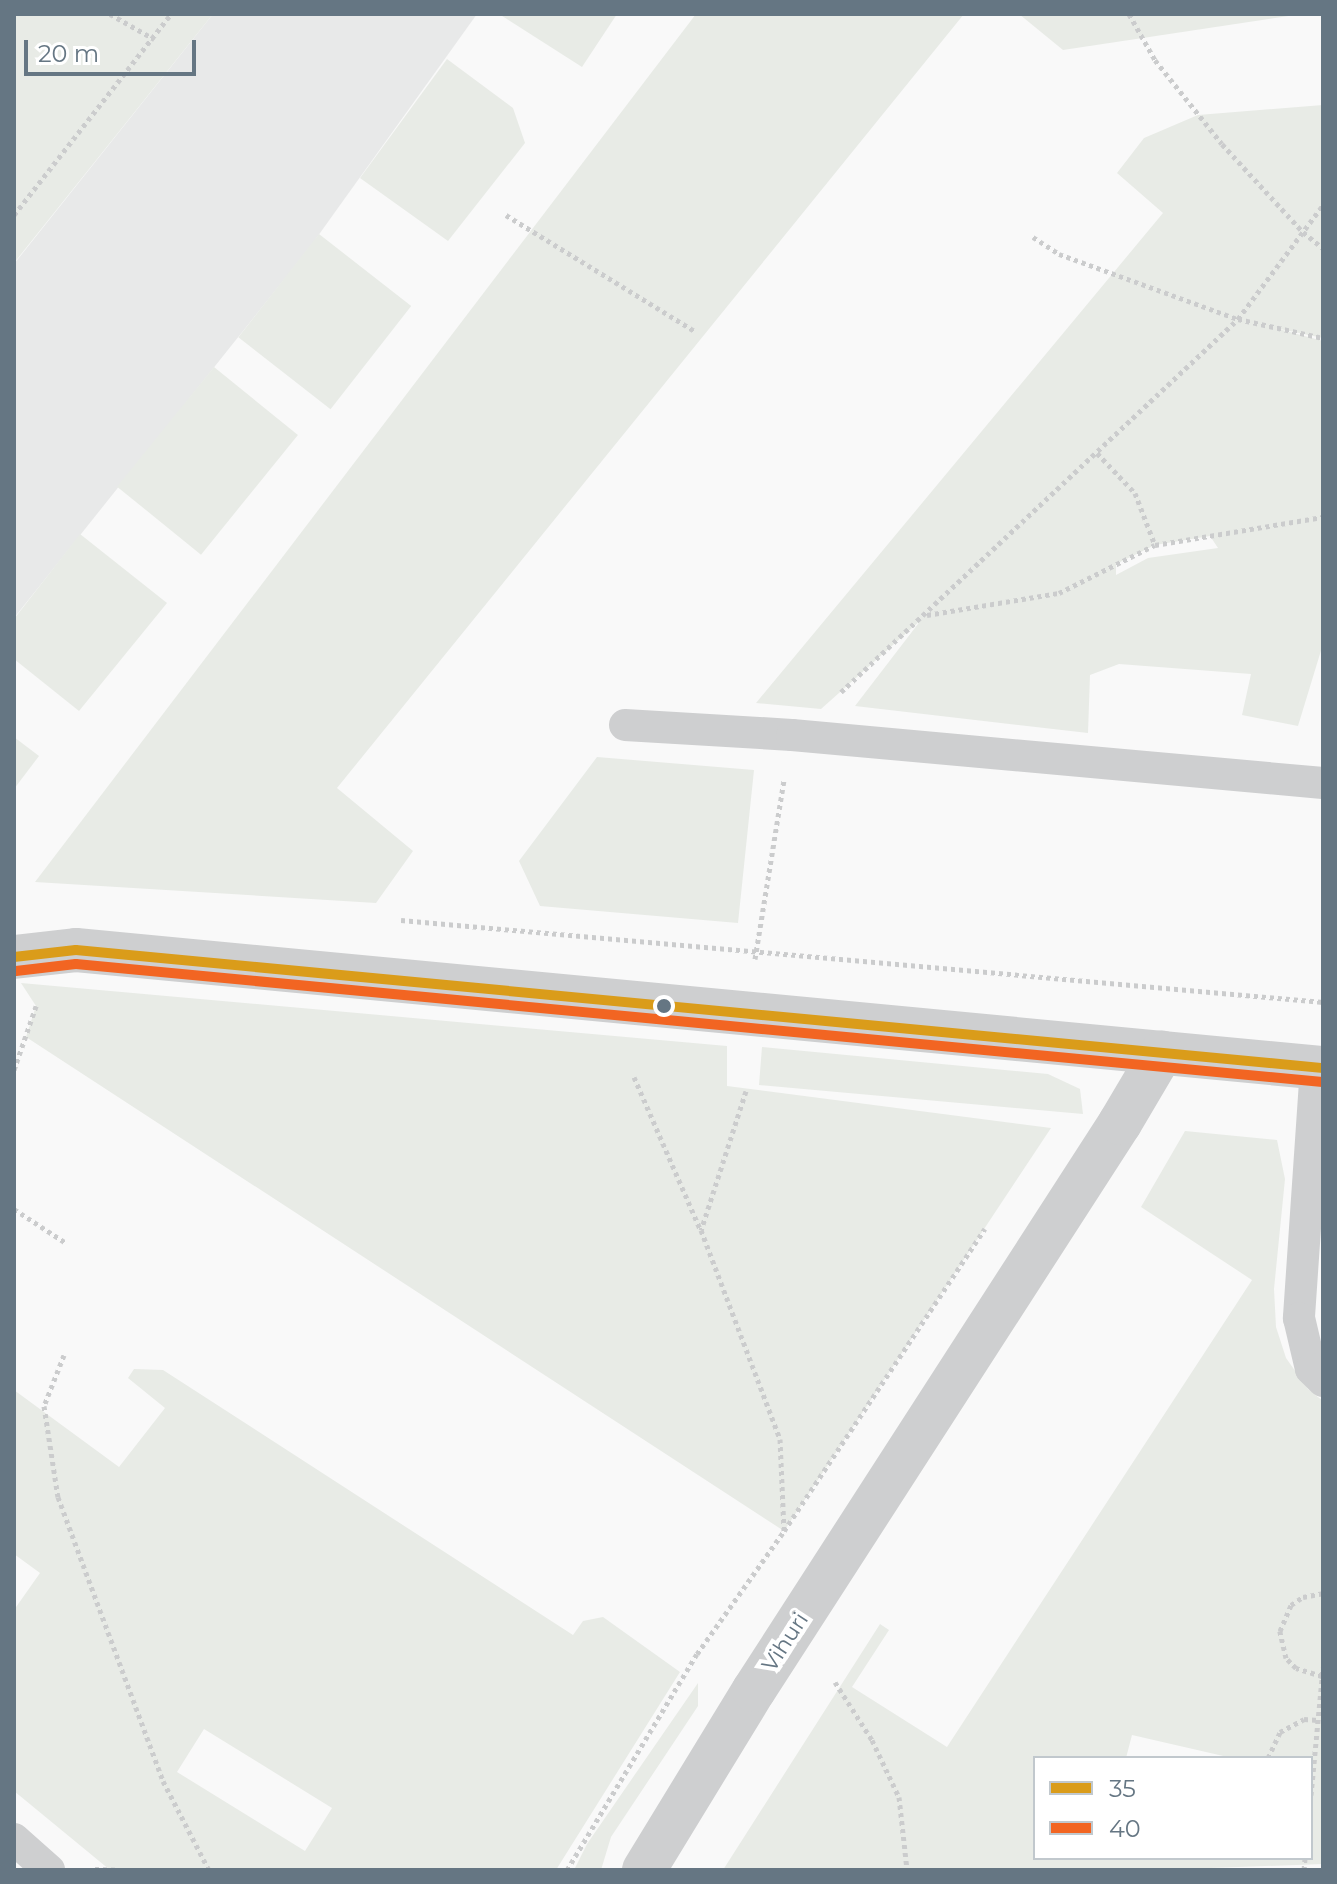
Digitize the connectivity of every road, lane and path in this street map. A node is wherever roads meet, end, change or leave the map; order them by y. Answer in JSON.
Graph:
{"nodes":[{"id":1,"x":110,"y":14,"type":"edge"},
{"id":2,"x":171,"y":14,"type":"edge"},
{"id":3,"x":1129,"y":14,"type":"edge"},
{"id":4,"x":154,"y":39,"type":"junction"},
{"id":5,"x":1323,"y":205,"type":"edge"},
{"id":6,"x":14,"y":215,"type":"edge"},
{"id":7,"x":506,"y":215,"type":"dead end"},
{"id":8,"x":1303,"y":232,"type":"junction"},
{"id":9,"x":1033,"y":237,"type":"dead end"},
{"id":10,"x":1323,"y":248,"type":"edge"},
{"id":11,"x":1238,"y":319,"type":"junction"},
{"id":12,"x":696,"y":332,"type":"dead end"},
{"id":13,"x":1323,"y":338,"type":"edge"},
{"id":14,"x":1097,"y":453,"type":"junction"},
{"id":15,"x":1323,"y":517,"type":"edge"},
{"id":16,"x":1155,"y":545,"type":"junction"},
{"id":17,"x":925,"y":615,"type":"junction"},
{"id":18,"x":625,"y":725,"type":"dead end"},
{"id":19,"x":792,"y":735,"type":"junction"},
{"id":20,"x":1323,"y":783,"type":"edge"},
{"id":21,"x":401,"y":920,"type":"dead end"},
{"id":22,"x":756,"y":951,"type":"junction"},
{"id":23,"x":14,"y":957,"type":"edge"},
{"id":24,"x":755,"y":959,"type":"dead end"},
{"id":25,"x":1323,"y":1002,"type":"edge"},
{"id":26,"x":36,"y":1005,"type":"dead end"},
{"id":27,"x":1162,"y":1052,"type":"junction"},
{"id":28,"x":1320,"y":1068,"type":"edge"},
{"id":29,"x":14,"y":1070,"type":"edge"},
{"id":30,"x":634,"y":1077,"type":"dead end"},
{"id":31,"x":746,"y":1091,"type":"dead end"},
{"id":32,"x":14,"y":1209,"type":"edge"},
{"id":33,"x":991,"y":1219,"type":"dead end"},
{"id":34,"x":701,"y":1230,"type":"junction"},
{"id":35,"x":66,"y":1243,"type":"dead end"},
{"id":36,"x":64,"y":1355,"type":"dead end"},
{"id":37,"x":1323,"y":1381,"type":"edge"},
{"id":38,"x":784,"y":1531,"type":"junction"},
{"id":39,"x":1323,"y":1593,"type":"edge"},
{"id":40,"x":1323,"y":1668,"type":"edge"},
{"id":41,"x":1322,"y":1676,"type":"edge"},
{"id":42,"x":835,"y":1682,"type":"dead end"},
{"id":43,"x":1318,"y":1720,"type":"junction"},
{"id":44,"x":1269,"y":1756,"type":"edge"},
{"id":45,"x":1313,"y":1774,"type":"edge"},
{"id":46,"x":14,"y":1839,"type":"edge"},
{"id":47,"x":49,"y":1870,"type":"edge"},
{"id":48,"x":209,"y":1870,"type":"edge"},
{"id":49,"x":567,"y":1870,"type":"edge"},
{"id":50,"x":644,"y":1870,"type":"edge"},
{"id":51,"x":907,"y":1870,"type":"edge"}],
"edges":[{"from":1,"to":4,"type":"path"},
{"from":2,"to":4,"type":"path"},
{"from":3,"to":8,"type":"path"},
{"from":4,"to":6,"type":"path"},
{"from":5,"to":8,"type":"path"},
{"from":7,"to":12,"type":"path"},
{"from":8,"to":10,"type":"path"},
{"from":8,"to":11,"type":"path"},
{"from":9,"to":11,"type":"path"},
{"from":11,"to":13,"type":"path"},
{"from":11,"to":14,"type":"path"},
{"from":14,"to":16,"type":"path"},
{"from":14,"to":17,"type":"path"},
{"from":15,"to":16,"type":"path"},
{"from":16,"to":17,"type":"path"},
{"from":17,"to":19,"type":"path"},
{"from":18,"to":19,"type":"lane"},
{"from":19,"to":20,"type":"lane"},
{"from":19,"to":22,"type":"path"},
{"from":21,"to":22,"type":"path"},
{"from":22,"to":24,"type":"path"},
{"from":22,"to":25,"type":"path"},
{"from":23,"to":27,"type":"street"},
{"from":26,"to":29,"type":"path"},
{"from":27,"to":28,"type":"street"},
{"from":27,"to":50,"type":"street","name":"Vihuri"},
{"from":28,"to":37,"type":"lane"},
{"from":30,"to":34,"type":"path"},
{"from":31,"to":34,"type":"path"},
{"from":32,"to":35,"type":"path"},
{"from":33,"to":38,"type":"path"},
{"from":34,"to":38,"type":"path"},
{"from":36,"to":48,"type":"path"},
{"from":38,"to":49,"type":"path"},
{"from":39,"to":41,"type":"path"},
{"from":40,"to":41,"type":"path"},
{"from":41,"to":43,"type":"path"},
{"from":42,"to":51,"type":"path"},
{"from":43,"to":44,"type":"path"},
{"from":43,"to":45,"type":"path"},
{"from":46,"to":47,"type":"lane"}]}
